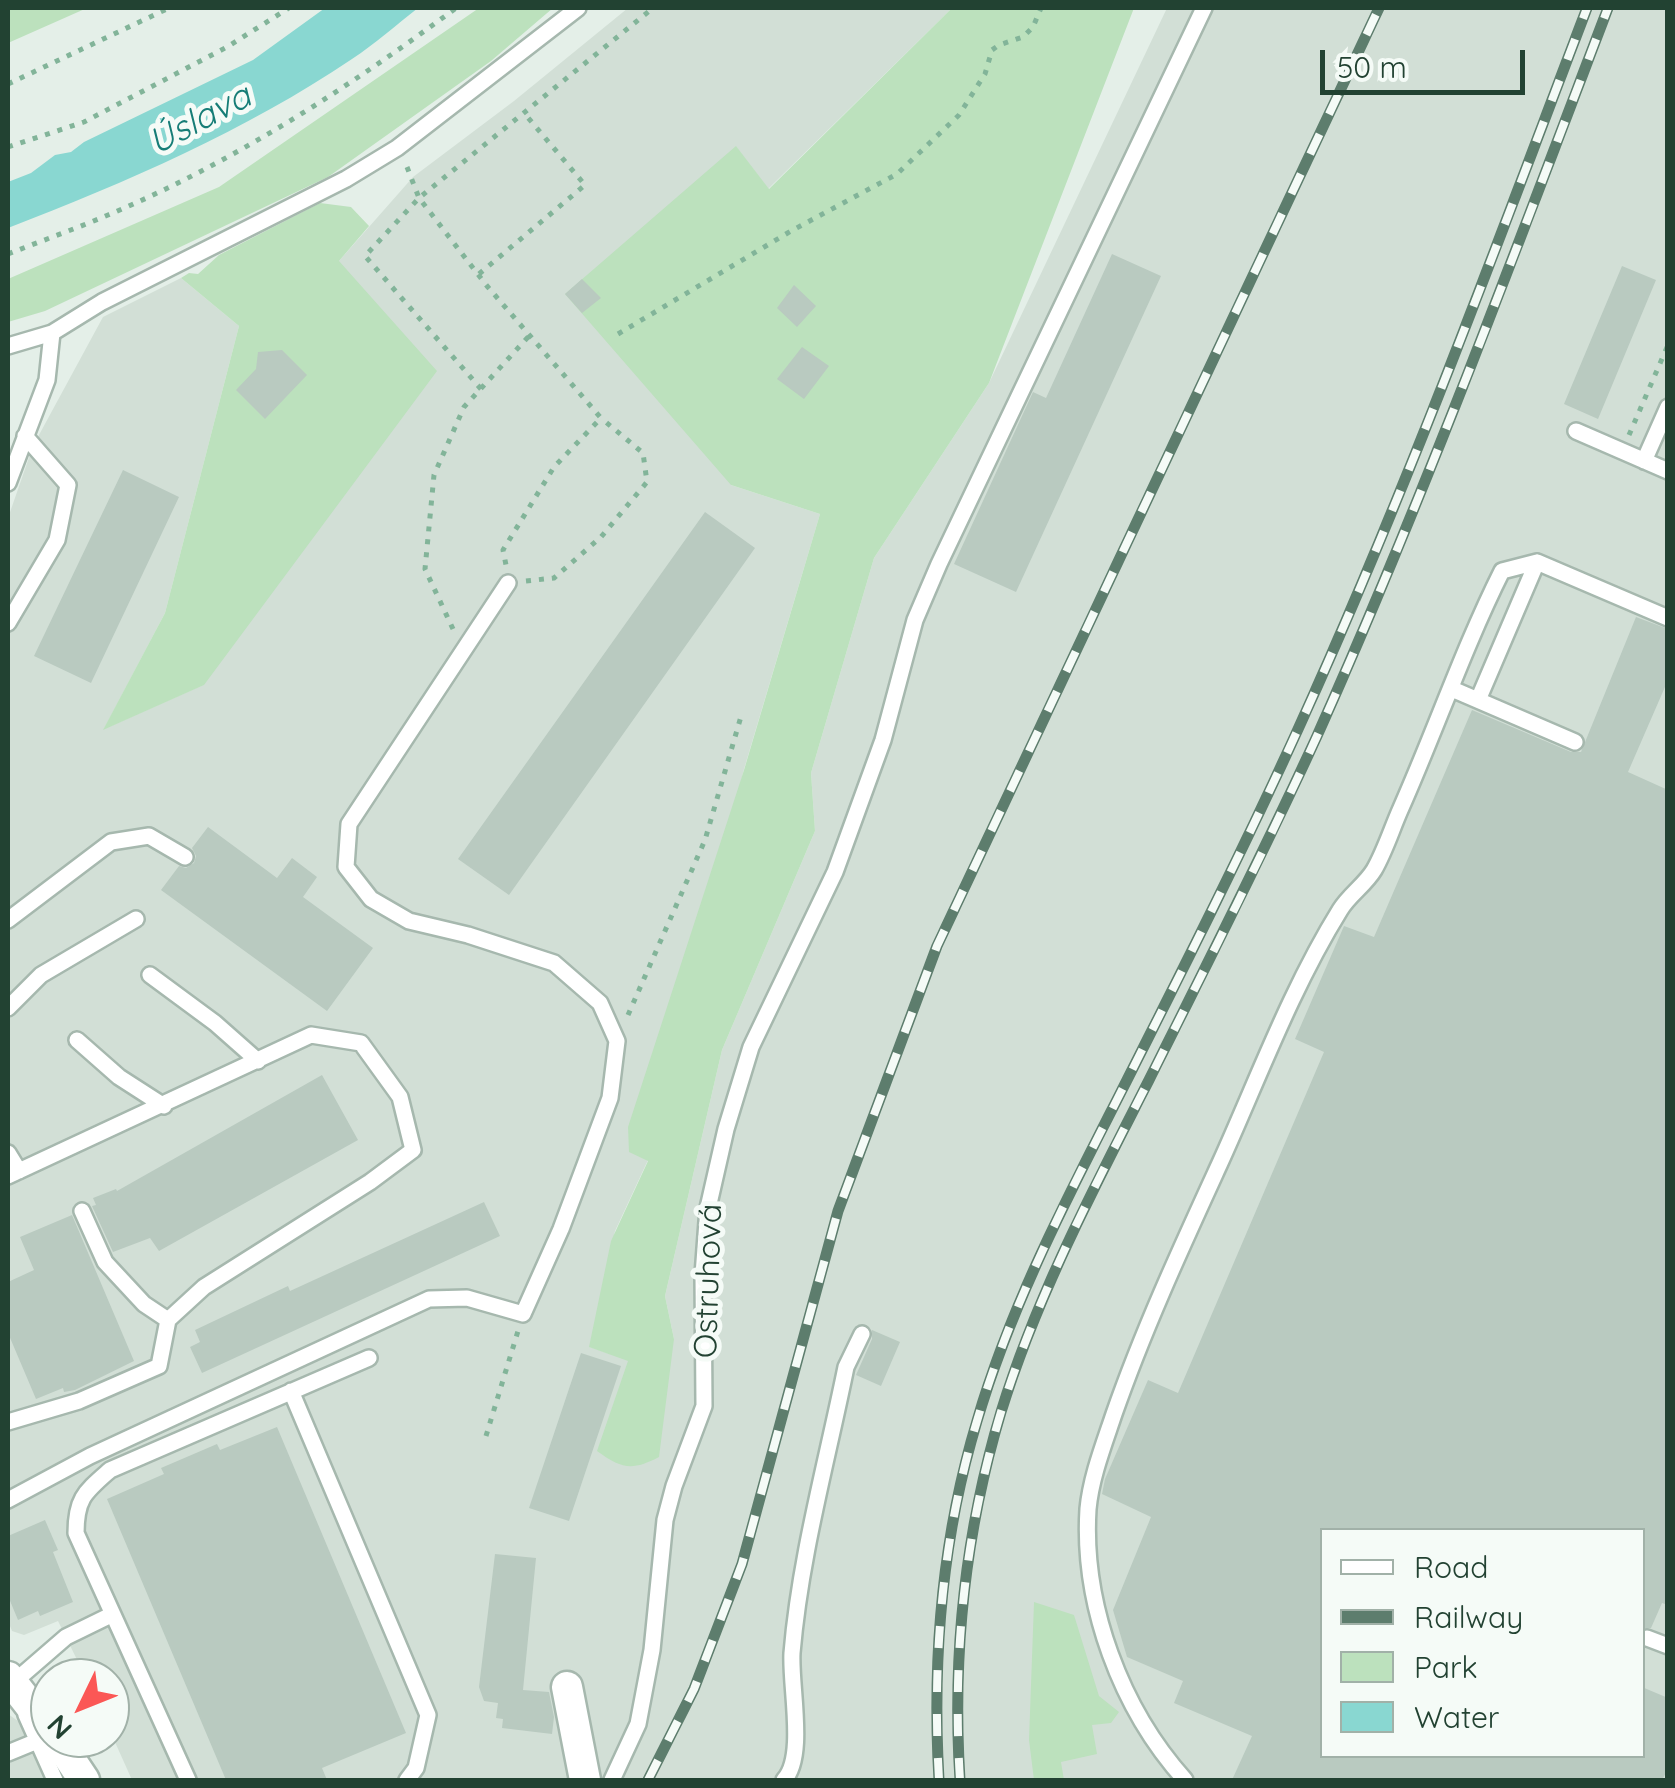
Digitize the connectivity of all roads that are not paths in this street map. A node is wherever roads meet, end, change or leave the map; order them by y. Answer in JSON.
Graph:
{"nodes":[{"id":1,"x":578,"y":8,"type":"edge"},
{"id":2,"x":1204,"y":8,"type":"edge"},
{"id":3,"x":52,"y":333,"type":"junction"},
{"id":4,"x":8,"y":346,"type":"edge"},
{"id":5,"x":1668,"y":407,"type":"edge"},
{"id":6,"x":1576,"y":431,"type":"dead end"},
{"id":7,"x":25,"y":436,"type":"junction"},
{"id":8,"x":1644,"y":461,"type":"junction"},
{"id":9,"x":1668,"y":471,"type":"edge"},
{"id":10,"x":8,"y":483,"type":"edge"},
{"id":11,"x":1537,"y":562,"type":"junction"},
{"id":12,"x":508,"y":583,"type":"road end"},
{"id":13,"x":1668,"y":618,"type":"edge"},
{"id":14,"x":8,"y":623,"type":"edge"},
{"id":15,"x":1452,"y":689,"type":"junction"},
{"id":16,"x":1478,"y":700,"type":"junction"},
{"id":17,"x":1576,"y":742,"type":"dead end"},
{"id":18,"x":185,"y":857,"type":"dead end"},
{"id":19,"x":8,"y":920,"type":"edge"},
{"id":20,"x":136,"y":920,"type":"dead end"},
{"id":21,"x":150,"y":975,"type":"dead end"},
{"id":22,"x":8,"y":1008,"type":"edge"},
{"id":23,"x":77,"y":1040,"type":"dead end"},
{"id":24,"x":258,"y":1061,"type":"junction"},
{"id":25,"x":164,"y":1106,"type":"junction"},
{"id":26,"x":8,"y":1153,"type":"edge"},
{"id":27,"x":13,"y":1174,"type":"edge"},
{"id":28,"x":82,"y":1211,"type":"dead end"},
{"id":29,"x":168,"y":1320,"type":"junction"},
{"id":30,"x":862,"y":1334,"type":"dead end"},
{"id":31,"x":369,"y":1358,"type":"dead end"},
{"id":32,"x":291,"y":1392,"type":"junction"},
{"id":33,"x":8,"y":1422,"type":"edge"},
{"id":34,"x":8,"y":1500,"type":"edge"},
{"id":35,"x":111,"y":1615,"type":"junction"},
{"id":36,"x":1647,"y":1638,"type":"dead end"},
{"id":37,"x":1668,"y":1646,"type":"edge"},
{"id":38,"x":10,"y":1680,"type":"edge"},
{"id":39,"x":566,"y":1687,"type":"dead end"},
{"id":40,"x":30,"y":1709,"type":"edge"},
{"id":41,"x":66,"y":1758,"type":"edge"},
{"id":42,"x":84,"y":1780,"type":"edge"},
{"id":43,"x":188,"y":1780,"type":"edge"},
{"id":44,"x":407,"y":1780,"type":"edge"},
{"id":45,"x":584,"y":1780,"type":"edge"},
{"id":46,"x":612,"y":1780,"type":"edge"},
{"id":47,"x":784,"y":1780,"type":"edge"},
{"id":48,"x":1184,"y":1780,"type":"edge"}],
"edges":[{"from":1,"to":3,"type":"lane"},
{"from":2,"to":46,"type":"lane","name":"Ostruhová"},
{"from":3,"to":4,"type":"lane"},
{"from":3,"to":7,"type":"lane"},
{"from":5,"to":8,"type":"lane"},
{"from":6,"to":8,"type":"lane"},
{"from":7,"to":10,"type":"lane"},
{"from":7,"to":14,"type":"lane"},
{"from":8,"to":9,"type":"lane"},
{"from":11,"to":13,"type":"lane"},
{"from":11,"to":15,"type":"lane"},
{"from":11,"to":16,"type":"lane"},
{"from":12,"to":34,"type":"lane"},
{"from":15,"to":16,"type":"lane"},
{"from":15,"to":48,"type":"lane"},
{"from":16,"to":17,"type":"lane"},
{"from":18,"to":19,"type":"lane"},
{"from":20,"to":22,"type":"lane"},
{"from":21,"to":24,"type":"lane"},
{"from":23,"to":25,"type":"lane"},
{"from":24,"to":25,"type":"lane"},
{"from":24,"to":29,"type":"lane"},
{"from":25,"to":27,"type":"lane"},
{"from":26,"to":27,"type":"lane"},
{"from":28,"to":29,"type":"lane"},
{"from":29,"to":33,"type":"lane"},
{"from":30,"to":47,"type":"lane"},
{"from":31,"to":32,"type":"lane"},
{"from":32,"to":35,"type":"lane"},
{"from":32,"to":44,"type":"lane"},
{"from":35,"to":38,"type":"lane"},
{"from":35,"to":43,"type":"lane"},
{"from":36,"to":37,"type":"lane"},
{"from":38,"to":40,"type":"street"},
{"from":39,"to":45,"type":"street"},
{"from":41,"to":42,"type":"street"}]}
